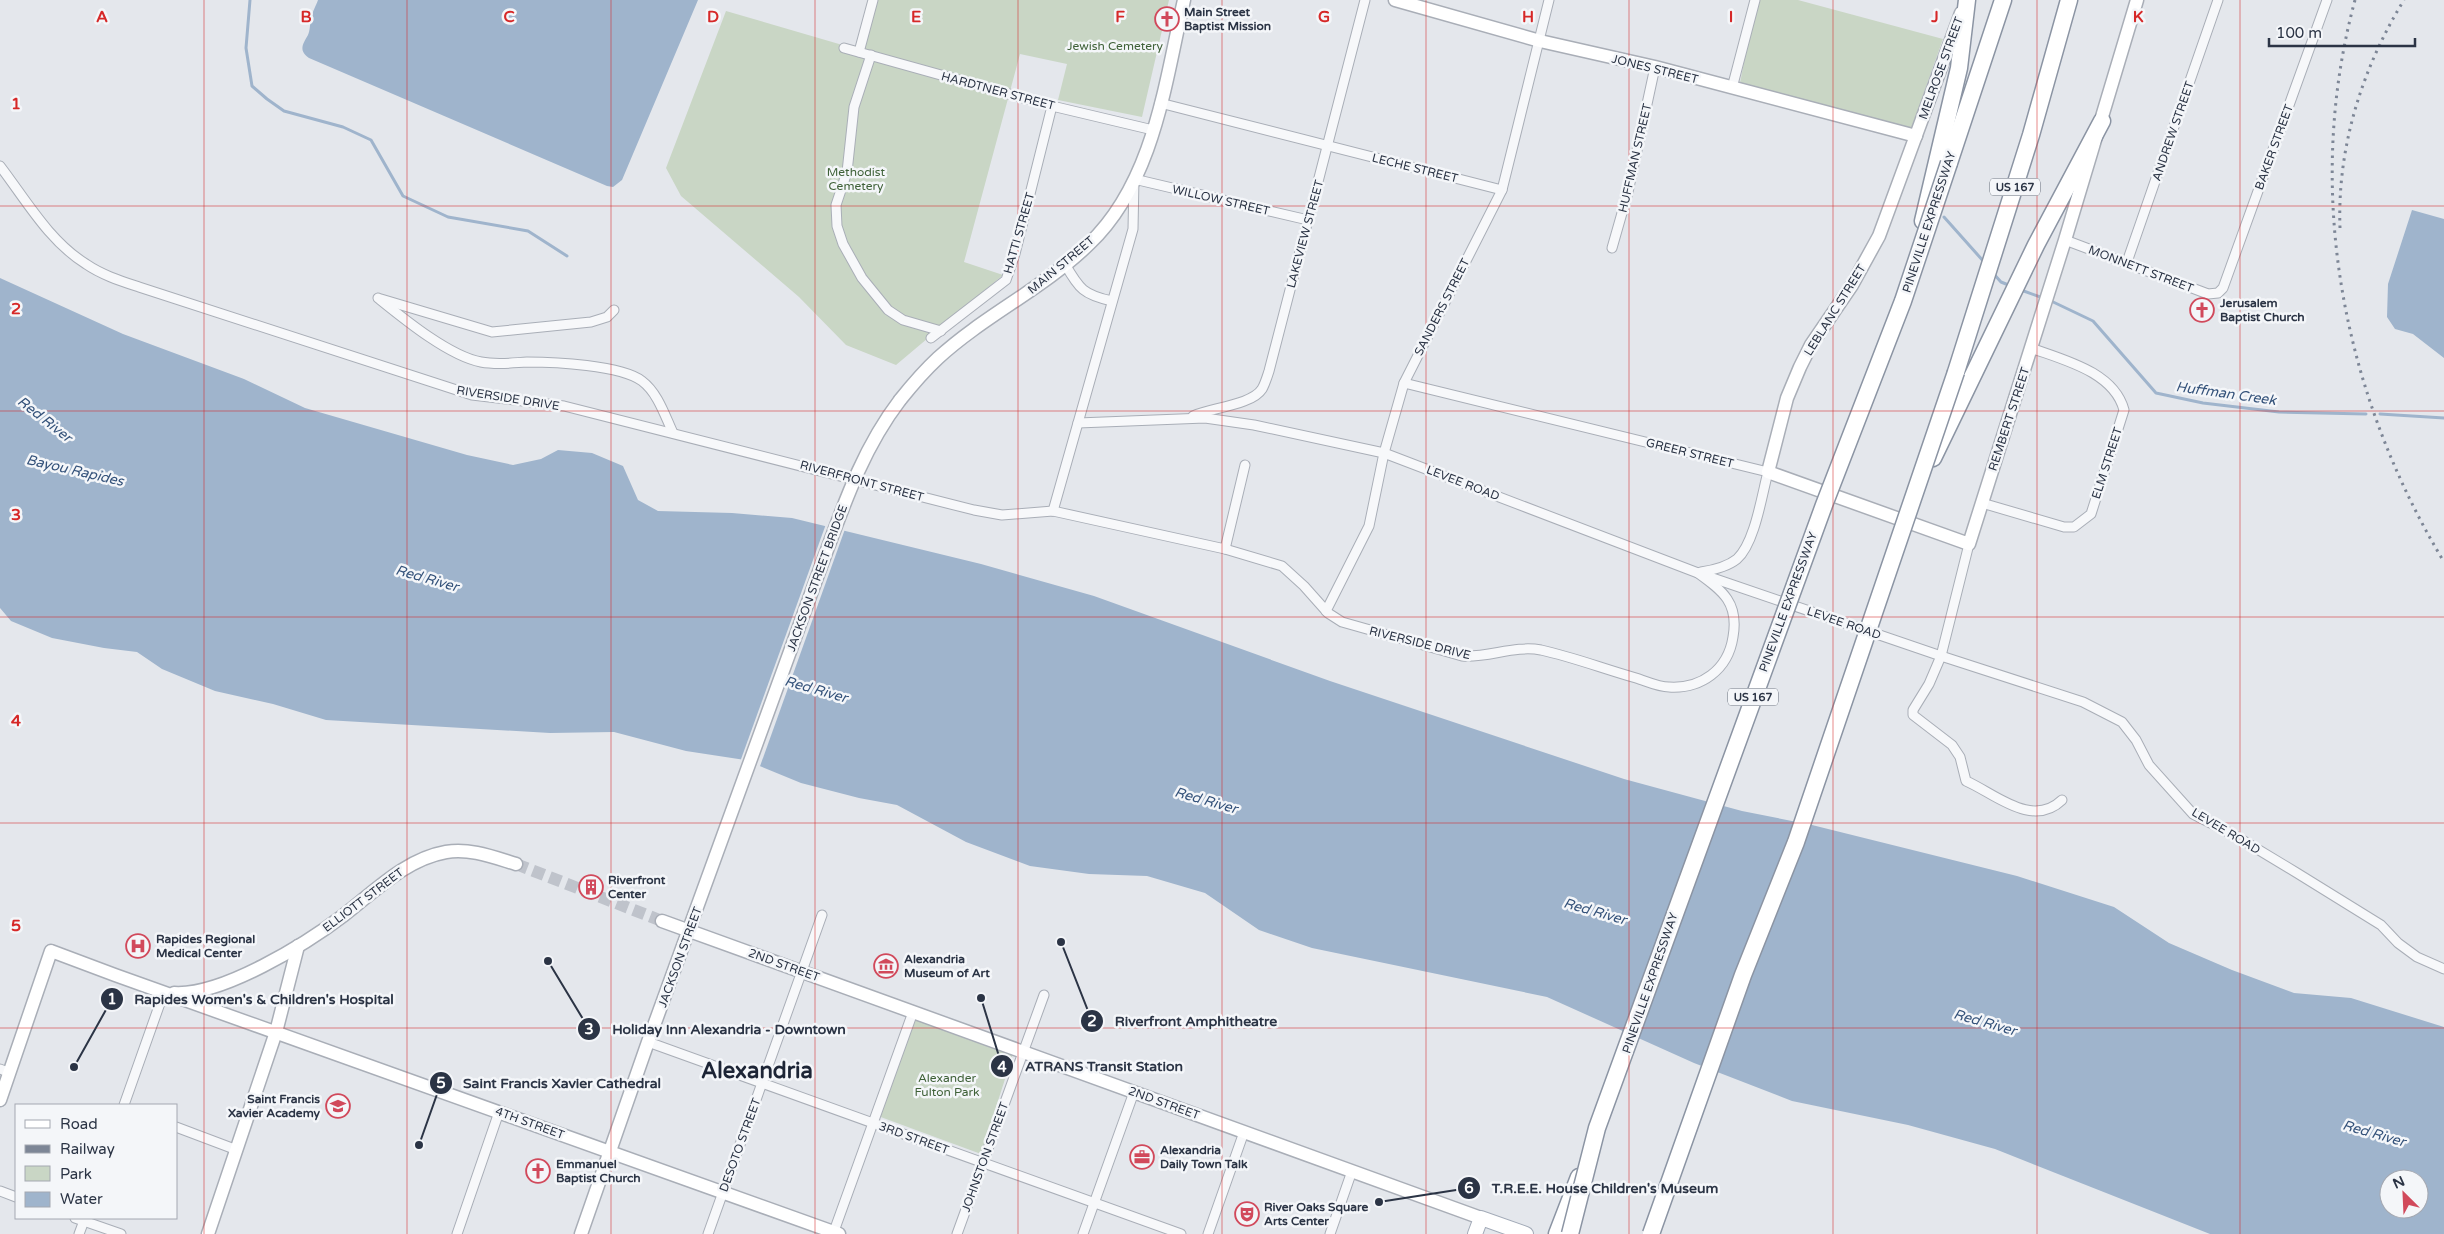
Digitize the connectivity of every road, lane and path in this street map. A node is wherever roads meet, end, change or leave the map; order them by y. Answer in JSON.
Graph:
{"nodes":[{"id":1,"x":873,"y":0,"type":"edge"},
{"id":2,"x":1184,"y":0,"type":"edge"},
{"id":3,"x":1365,"y":0,"type":"edge"},
{"id":4,"x":1395,"y":0,"type":"edge"},
{"id":5,"x":1549,"y":0,"type":"edge"},
{"id":6,"x":1755,"y":0,"type":"edge"},
{"id":7,"x":1966,"y":0,"type":"edge"},
{"id":8,"x":2003,"y":0,"type":"edge"},
{"id":9,"x":2069,"y":0,"type":"edge"},
{"id":10,"x":2138,"y":0,"type":"edge"},
{"id":11,"x":2218,"y":0,"type":"edge"},
{"id":12,"x":2327,"y":0,"type":"edge"},
{"id":13,"x":1540,"y":41,"type":"junction"},
{"id":14,"x":844,"y":48,"type":"dead end"},
{"id":15,"x":859,"y":52,"type":"junction"},
{"id":16,"x":870,"y":55,"type":"junction"},
{"id":17,"x":1655,"y":68,"type":"junction"},
{"id":18,"x":1732,"y":88,"type":"junction"},
{"id":19,"x":1160,"y":103,"type":"junction"},
{"id":20,"x":1052,"y":106,"type":"junction"},
{"id":21,"x":2102,"y":121,"type":"junction"},
{"id":22,"x":1153,"y":130,"type":"junction"},
{"id":23,"x":1916,"y":136,"type":"junction"},
{"id":24,"x":1328,"y":145,"type":"junction"},
{"id":25,"x":1944,"y":161,"type":"junction"},
{"id":26,"x":0,"y":166,"type":"edge"},
{"id":27,"x":1134,"y":179,"type":"junction"},
{"id":28,"x":1502,"y":190,"type":"junction"},
{"id":29,"x":1308,"y":220,"type":"junction"},
{"id":30,"x":2065,"y":240,"type":"junction"},
{"id":31,"x":1612,"y":248,"type":"dead end"},
{"id":32,"x":2127,"y":262,"type":"junction"},
{"id":33,"x":1065,"y":264,"type":"junction"},
{"id":34,"x":2218,"y":293,"type":"joint"},
{"id":35,"x":1112,"y":301,"type":"junction"},
{"id":36,"x":614,"y":310,"type":"dead end"},
{"id":37,"x":941,"y":331,"type":"junction"},
{"id":38,"x":931,"y":338,"type":"dead end"},
{"id":39,"x":2032,"y":348,"type":"junction"},
{"id":40,"x":1404,"y":383,"type":"junction"},
{"id":41,"x":900,"y":400,"type":"joint"},
{"id":42,"x":1188,"y":418,"type":"junction"},
{"id":43,"x":1078,"y":423,"type":"junction"},
{"id":44,"x":673,"y":433,"type":"junction"},
{"id":45,"x":1384,"y":453,"type":"junction"},
{"id":46,"x":1245,"y":465,"type":"dead end"},
{"id":47,"x":1768,"y":472,"type":"junction"},
{"id":48,"x":1982,"y":503,"type":"junction"},
{"id":49,"x":1054,"y":511,"type":"junction"},
{"id":50,"x":1907,"y":512,"type":"junction"},
{"id":51,"x":1969,"y":544,"type":"junction"},
{"id":52,"x":1226,"y":550,"type":"junction"},
{"id":53,"x":1698,"y":573,"type":"junction"},
{"id":54,"x":1326,"y":611,"type":"junction"},
{"id":55,"x":1941,"y":656,"type":"junction"},
{"id":56,"x":2062,"y":800,"type":"dead end"},
{"id":57,"x":729,"y":821,"type":"joint"},
{"id":58,"x":516,"y":864,"type":"tunnel mouth"},
{"id":59,"x":822,"y":915,"type":"dead end"},
{"id":60,"x":662,"y":921,"type":"tunnel mouth"},
{"id":61,"x":689,"y":931,"type":"junction"},
{"id":62,"x":298,"y":946,"type":"junction"},
{"id":63,"x":2444,"y":969,"type":"edge"},
{"id":64,"x":802,"y":972,"type":"junction"},
{"id":65,"x":164,"y":992,"type":"junction"},
{"id":66,"x":1044,"y":995,"type":"dead end"},
{"id":67,"x":913,"y":1012,"type":"junction"},
{"id":68,"x":276,"y":1032,"type":"junction"},
{"id":69,"x":648,"y":1042,"type":"junction"},
{"id":70,"x":1023,"y":1052,"type":"junction"},
{"id":71,"x":5,"y":1071,"type":"edge"},
{"id":72,"x":762,"y":1083,"type":"junction"},
{"id":73,"x":1134,"y":1092,"type":"junction"},
{"id":74,"x":0,"y":1100,"type":"edge"},
{"id":75,"x":124,"y":1104,"type":"edge"},
{"id":76,"x":499,"y":1112,"type":"junction"},
{"id":77,"x":874,"y":1123,"type":"junction"},
{"id":78,"x":1597,"y":1128,"type":"junction"},
{"id":79,"x":178,"y":1129,"type":"edge"},
{"id":80,"x":1244,"y":1132,"type":"junction"},
{"id":81,"x":237,"y":1150,"type":"junction"},
{"id":82,"x":610,"y":1152,"type":"junction"},
{"id":83,"x":983,"y":1163,"type":"junction"},
{"id":84,"x":1352,"y":1171,"type":"junction"},
{"id":85,"x":0,"y":1191,"type":"edge"},
{"id":86,"x":723,"y":1192,"type":"junction"},
{"id":87,"x":15,"y":1197,"type":"edge"},
{"id":88,"x":1095,"y":1203,"type":"junction"},
{"id":89,"x":1481,"y":1218,"type":"junction"},
{"id":90,"x":85,"y":1219,"type":"edge"},
{"id":91,"x":835,"y":1233,"type":"edge"},
{"id":92,"x":80,"y":1234,"type":"edge"},
{"id":93,"x":120,"y":1234,"type":"edge"},
{"id":94,"x":208,"y":1234,"type":"edge"},
{"id":95,"x":457,"y":1234,"type":"edge"},
{"id":96,"x":581,"y":1234,"type":"edge"},
{"id":97,"x":708,"y":1234,"type":"edge"},
{"id":98,"x":957,"y":1234,"type":"edge"},
{"id":99,"x":1083,"y":1234,"type":"edge"},
{"id":100,"x":1181,"y":1234,"type":"edge"},
{"id":101,"x":1208,"y":1234,"type":"edge"},
{"id":102,"x":1330,"y":1234,"type":"edge"},
{"id":103,"x":1475,"y":1234,"type":"edge"},
{"id":104,"x":1526,"y":1234,"type":"edge"},
{"id":105,"x":1557,"y":1234,"type":"edge"},
{"id":106,"x":1570,"y":1234,"type":"edge"},
{"id":107,"x":1651,"y":1234,"type":"edge"}],
"edges":[{"from":1,"to":15,"type":"street"},
{"from":2,"to":19,"type":"main road","name":"MAIN STREET"},
{"from":3,"to":24,"type":"street","name":"LAKEVIEW STREET"},
{"from":4,"to":13,"type":"main road","name":"JONES STREET"},
{"from":5,"to":13,"type":"street","name":"SANDERS STREET"},
{"from":6,"to":18,"type":"street"},
{"from":7,"to":23,"type":"main road","name":"MELROSE STREET"},
{"from":7,"to":25,"type":"highway"},
{"from":8,"to":25,"type":"highway","name":"PINEVILLE EXPRESSWAY","number":"US 167"},
{"from":9,"to":50,"type":"highway","number":"US 167","bridge":true},
{"from":10,"to":21,"type":"main road","name":"REMBERT STREET"},
{"from":11,"to":32,"type":"street","name":"ANDREW STREET"},
{"from":12,"to":34,"type":"street","name":"BAKER STREET"},
{"from":13,"to":17,"type":"main road","name":"JONES STREET"},
{"from":13,"to":28,"type":"street","name":"SANDERS STREET"},
{"from":14,"to":15,"type":"street","name":"HARDTNER STREET"},
{"from":15,"to":16,"type":"street","name":"HARDTNER STREET"},
{"from":16,"to":20,"type":"street","name":"HARDTNER STREET"},
{"from":16,"to":37,"type":"street"},
{"from":17,"to":18,"type":"main road","name":"JONES STREET"},
{"from":17,"to":31,"type":"street","name":"HUFFMAN STREET"},
{"from":18,"to":23,"type":"main road","name":"JONES STREET"},
{"from":19,"to":22,"type":"main road","name":"MAIN STREET"},
{"from":19,"to":24,"type":"street"},
{"from":20,"to":22,"type":"street","name":"HARDTNER STREET"},
{"from":20,"to":37,"type":"street","name":"HATTI STREET"},
{"from":21,"to":30,"type":"main road","name":"REMBERT STREET"},
{"from":21,"to":50,"type":"highway","bridge":true},
{"from":22,"to":27,"type":"main road","name":"MAIN STREET"},
{"from":23,"to":47,"type":"main road","name":"LEBLANC STREET"},
{"from":24,"to":28,"type":"street","name":"LECHE STREET"},
{"from":24,"to":29,"type":"street","name":"LAKEVIEW STREET"},
{"from":25,"to":78,"type":"highway","name":"PINEVILLE EXPRESSWAY","number":"US 167","bridge":true},
{"from":26,"to":44,"type":"street","name":"RIVERSIDE DRIVE"},
{"from":27,"to":29,"type":"street","name":"WILLOW STREET"},
{"from":27,"to":33,"type":"main road","name":"MAIN STREET"},
{"from":27,"to":35,"type":"street"},
{"from":28,"to":40,"type":"street","name":"SANDERS STREET"},
{"from":29,"to":42,"type":"street","name":"LAKEVIEW STREET"},
{"from":30,"to":32,"type":"street","name":"MONNETT STREET"},
{"from":30,"to":39,"type":"main road","name":"REMBERT STREET"},
{"from":32,"to":34,"type":"street","name":"MONNETT STREET"},
{"from":33,"to":35,"type":"street"},
{"from":33,"to":41,"type":"main road","name":"MAIN STREET"},
{"from":35,"to":43,"type":"street"},
{"from":36,"to":44,"type":"street"},
{"from":37,"to":38,"type":"street","name":"HATTI STREET"},
{"from":39,"to":48,"type":"main road","name":"REMBERT STREET"},
{"from":39,"to":48,"type":"street","name":"ELM STREET"},
{"from":40,"to":45,"type":"street","name":"SANDERS STREET"},
{"from":40,"to":47,"type":"street","name":"GREER STREET"},
{"from":41,"to":57,"type":"main road","name":"JACKSON STREET BRIDGE","bridge":true},
{"from":42,"to":43,"type":"street","name":"LEVEE ROAD"},
{"from":42,"to":45,"type":"street","name":"LEVEE ROAD"},
{"from":43,"to":49,"type":"street"},
{"from":44,"to":49,"type":"street","name":"RIVERFRONT STREET"},
{"from":45,"to":53,"type":"street","name":"LEVEE ROAD"},
{"from":45,"to":54,"type":"street","name":"SANDERS STREET"},
{"from":46,"to":52,"type":"street"},
{"from":47,"to":51,"type":"main road","name":"GREER STREET"},
{"from":47,"to":53,"type":"street","name":"LEBLANC STREET"},
{"from":48,"to":51,"type":"main road","name":"REMBERT STREET"},
{"from":49,"to":52,"type":"street","name":"RIVERSIDE DRIVE"},
{"from":50,"to":107,"type":"highway","number":"US 167","bridge":true},
{"from":51,"to":55,"type":"street","name":"REMBERT STREET"},
{"from":52,"to":54,"type":"street","name":"RIVERSIDE DRIVE"},
{"from":53,"to":54,"type":"street","name":"RIVERSIDE DRIVE"},
{"from":53,"to":55,"type":"street","name":"LEVEE ROAD"},
{"from":55,"to":56,"type":"street","name":"REMBERT STREET"},
{"from":55,"to":63,"type":"street","name":"LEVEE ROAD"},
{"from":57,"to":61,"type":"main road","name":"JACKSON STREET"},
{"from":58,"to":62,"type":"main road","name":"ELLIOTT STREET"},
{"from":59,"to":64,"type":"street","name":"DESOTO STREET"},
{"from":60,"to":61,"type":"main road","name":"2ND STREET"},
{"from":61,"to":64,"type":"main road","name":"2ND STREET"},
{"from":61,"to":69,"type":"main road","name":"JACKSON STREET"},
{"from":62,"to":65,"type":"main road","name":"ELLIOTT STREET"},
{"from":62,"to":68,"type":"main road"},
{"from":64,"to":67,"type":"main road","name":"2ND STREET"},
{"from":64,"to":72,"type":"street","name":"DESOTO STREET"},
{"from":65,"to":68,"type":"main road","name":"4TH STREET"},
{"from":65,"to":71,"type":"main road","name":"4TH STREET"},
{"from":65,"to":75,"type":"street"},
{"from":66,"to":70,"type":"street","name":"JOHNSTON STREET"},
{"from":67,"to":70,"type":"main road","name":"2ND STREET"},
{"from":67,"to":77,"type":"street"},
{"from":68,"to":76,"type":"main road","name":"4TH STREET"},
{"from":68,"to":81,"type":"main road"},
{"from":69,"to":72,"type":"street","name":"3RD STREET"},
{"from":69,"to":82,"type":"main road","name":"JACKSON STREET"},
{"from":70,"to":73,"type":"main road","name":"2ND STREET"},
{"from":70,"to":83,"type":"street","name":"JOHNSTON STREET"},
{"from":71,"to":74,"type":"main road"},
{"from":72,"to":77,"type":"street","name":"3RD STREET"},
{"from":72,"to":86,"type":"street","name":"DESOTO STREET"},
{"from":73,"to":80,"type":"main road","name":"2ND STREET"},
{"from":73,"to":88,"type":"street"},
{"from":76,"to":82,"type":"main road","name":"4TH STREET"},
{"from":76,"to":95,"type":"street"},
{"from":77,"to":83,"type":"street","name":"3RD STREET"},
{"from":77,"to":91,"type":"street"},
{"from":78,"to":105,"type":"highway","bridge":true},
{"from":78,"to":106,"type":"highway","name":"PINEVILLE EXPRESSWAY","number":"US 167","bridge":true},
{"from":79,"to":81,"type":"street"},
{"from":80,"to":84,"type":"main road","name":"2ND STREET"},
{"from":80,"to":101,"type":"street"},
{"from":81,"to":94,"type":"main road"},
{"from":82,"to":86,"type":"main road","name":"4TH STREET"},
{"from":82,"to":96,"type":"main road","name":"JACKSON STREET"},
{"from":83,"to":88,"type":"street","name":"3RD STREET"},
{"from":83,"to":98,"type":"street","name":"JOHNSTON STREET"},
{"from":84,"to":89,"type":"main road","name":"2ND STREET"},
{"from":84,"to":102,"type":"street"},
{"from":85,"to":87,"type":"street"},
{"from":86,"to":91,"type":"main road","name":"4TH STREET"},
{"from":86,"to":97,"type":"street","name":"DESOTO STREET"},
{"from":88,"to":99,"type":"street"},
{"from":88,"to":100,"type":"street","name":"3RD STREET"},
{"from":89,"to":103,"type":"main road"},
{"from":89,"to":104,"type":"main road","name":"2ND STREET"},
{"from":90,"to":92,"type":"street"},
{"from":90,"to":93,"type":"street"}]}
